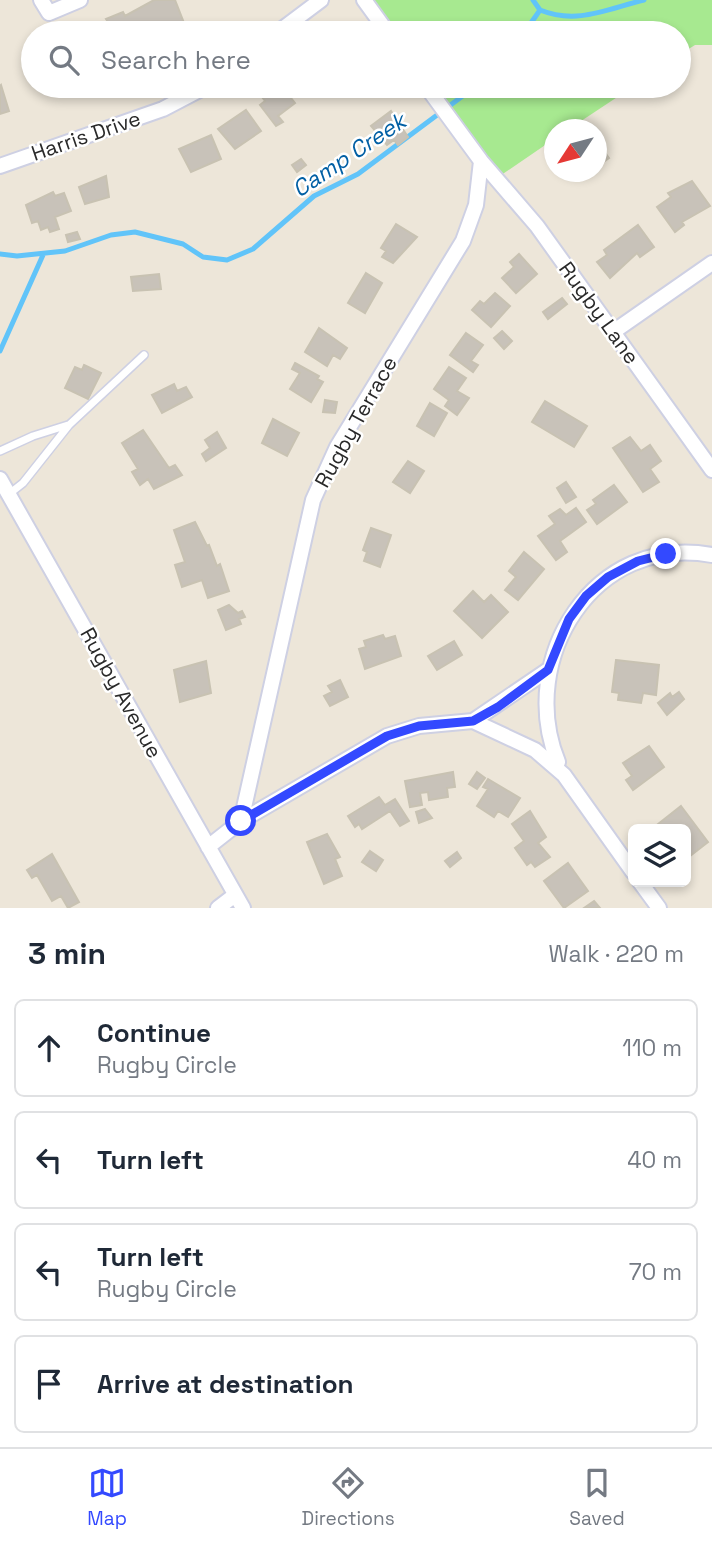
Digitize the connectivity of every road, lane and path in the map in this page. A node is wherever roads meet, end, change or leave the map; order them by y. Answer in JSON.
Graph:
{"nodes":[{"id":1,"x":41,"y":0,"type":"edge"},
{"id":2,"x":80,"y":0,"type":"edge"},
{"id":3,"x":321,"y":0,"type":"edge"},
{"id":4,"x":364,"y":0,"type":"edge"},
{"id":5,"x":293,"y":21,"type":"edge"},
{"id":6,"x":379,"y":21,"type":"edge"},
{"id":7,"x":185,"y":98,"type":"edge"},
{"id":8,"x":435,"y":98,"type":"edge"},
{"id":9,"x":481,"y":161,"type":"junction"},
{"id":10,"x":0,"y":166,"type":"edge"},
{"id":11,"x":712,"y":263,"type":"edge"},
{"id":12,"x":613,"y":332,"type":"junction"},
{"id":13,"x":144,"y":355,"type":"dead end"},
{"id":14,"x":69,"y":425,"type":"junction"},
{"id":15,"x":0,"y":451,"type":"edge"},
{"id":16,"x":712,"y":470,"type":"edge"},
{"id":17,"x":0,"y":479,"type":"edge"},
{"id":18,"x":9,"y":494,"type":"junction"},
{"id":19,"x":712,"y":555,"type":"edge"},
{"id":20,"x":548,"y":670,"type":"junction"},
{"id":21,"x":473,"y":721,"type":"junction"},
{"id":22,"x":556,"y":767,"type":"junction"},
{"id":23,"x":241,"y":821,"type":"junction"},
{"id":24,"x":208,"y":847,"type":"junction"},
{"id":25,"x":628,"y":865,"type":"edge"},
{"id":26,"x":644,"y":887,"type":"edge"},
{"id":27,"x":235,"y":895,"type":"junction"},
{"id":28,"x":218,"y":908,"type":"edge"},
{"id":29,"x":243,"y":908,"type":"edge"},
{"id":30,"x":659,"y":908,"type":"edge"}],
"edges":[{"from":1,"to":2,"type":"street"},
{"from":3,"to":5,"type":"street"},
{"from":4,"to":6,"type":"street"},
{"from":7,"to":10,"type":"street","name":"Harris Drive"},
{"from":8,"to":9,"type":"street","name":"Rugby Lane"},
{"from":9,"to":12,"type":"street","name":"Rugby Lane"},
{"from":9,"to":23,"type":"street","name":"Rugby Terrace"},
{"from":11,"to":12,"type":"street"},
{"from":12,"to":16,"type":"street","name":"Rugby Lane"},
{"from":13,"to":14,"type":"lane"},
{"from":14,"to":15,"type":"lane"},
{"from":14,"to":18,"type":"lane"},
{"from":17,"to":18,"type":"street","name":"Rugby Avenue"},
{"from":18,"to":24,"type":"street","name":"Rugby Avenue"},
{"from":19,"to":20,"type":"street"},
{"from":20,"to":21,"type":"street"},
{"from":20,"to":22,"type":"street"},
{"from":21,"to":22,"type":"street"},
{"from":21,"to":23,"type":"street"},
{"from":22,"to":25,"type":"street"},
{"from":23,"to":24,"type":"street"},
{"from":24,"to":27,"type":"street","name":"Rugby Avenue"},
{"from":26,"to":30,"type":"street"},
{"from":27,"to":28,"type":"street"},
{"from":27,"to":29,"type":"street","name":"Rugby Avenue"}]}
